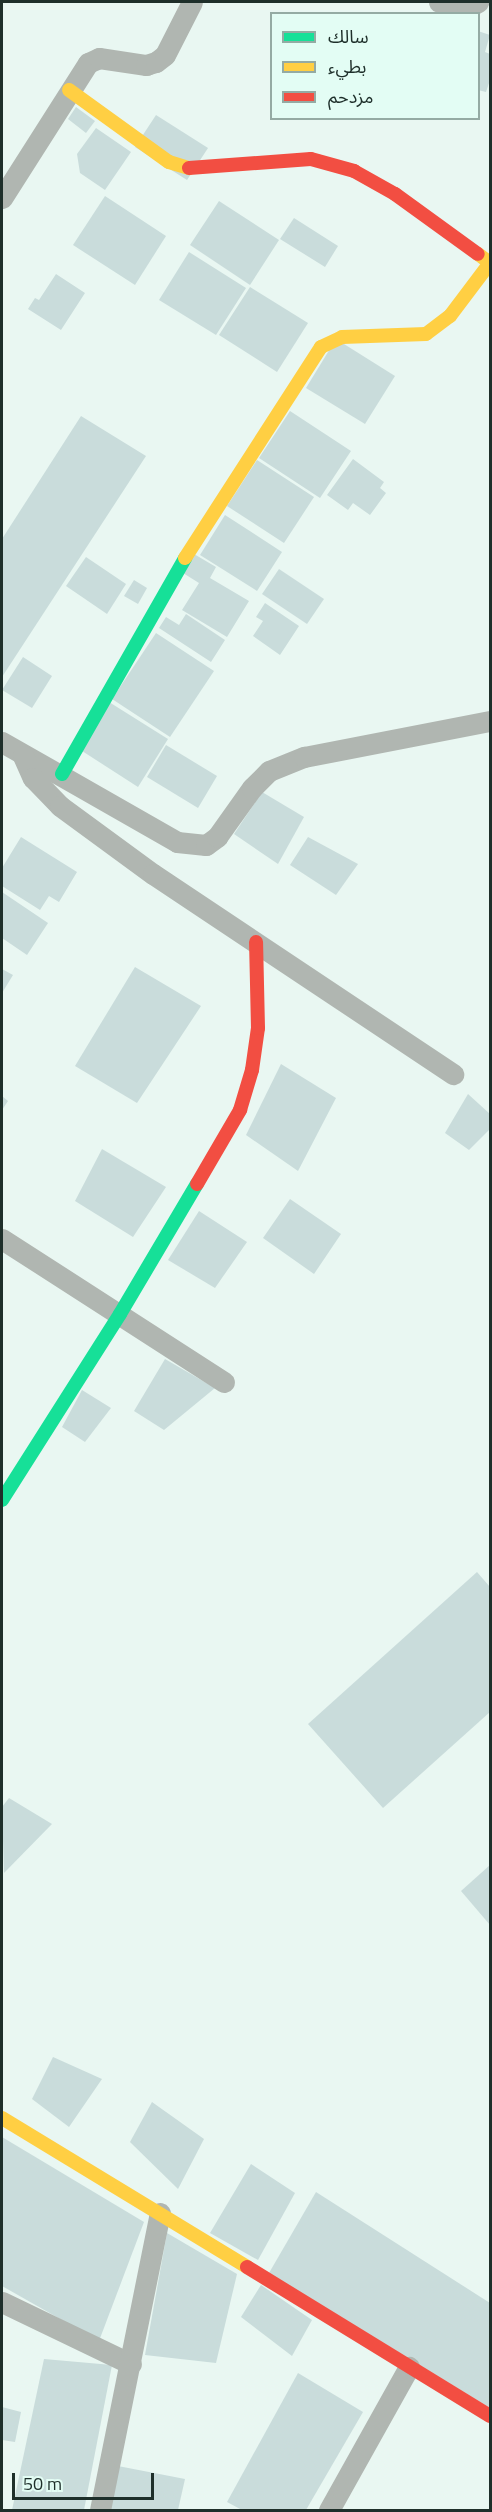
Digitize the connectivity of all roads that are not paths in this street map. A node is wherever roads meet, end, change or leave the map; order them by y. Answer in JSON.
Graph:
{"nodes":[{"id":1,"x":192,"y":2,"type":"edge"},
{"id":2,"x":439,"y":2,"type":"edge"},
{"id":3,"x":478,"y":2,"type":"edge"},
{"id":4,"x":69,"y":90,"type":"junction"},
{"id":5,"x":2,"y":198,"type":"edge"},
{"id":6,"x":490,"y":721,"type":"edge"},
{"id":7,"x":2,"y":742,"type":"edge"},
{"id":8,"x":22,"y":756,"type":"junction"},
{"id":9,"x":62,"y":774,"type":"junction"},
{"id":10,"x":256,"y":942,"type":"junction"},
{"id":11,"x":453,"y":1074,"type":"dead end"},
{"id":12,"x":2,"y":1239,"type":"edge"},
{"id":13,"x":120,"y":1314,"type":"junction"},
{"id":14,"x":224,"y":1382,"type":"dead end"},
{"id":15,"x":2,"y":1500,"type":"edge"},
{"id":16,"x":2,"y":2118,"type":"edge"},
{"id":17,"x":160,"y":2213,"type":"junction"},
{"id":18,"x":2,"y":2302,"type":"edge"},
{"id":19,"x":131,"y":2364,"type":"junction"},
{"id":20,"x":410,"y":2367,"type":"junction"},
{"id":21,"x":490,"y":2416,"type":"edge"},
{"id":22,"x":100,"y":2511,"type":"edge"},
{"id":23,"x":329,"y":2511,"type":"edge"}],
"edges":[{"from":1,"to":4,"type":"street"},
{"from":2,"to":3,"type":"street"},
{"from":4,"to":5,"type":"street"},
{"from":4,"to":9,"type":"street"},
{"from":6,"to":9,"type":"street"},
{"from":7,"to":8,"type":"street"},
{"from":8,"to":9,"type":"street"},
{"from":8,"to":10,"type":"street"},
{"from":10,"to":11,"type":"street"},
{"from":10,"to":13,"type":"street"},
{"from":12,"to":13,"type":"street"},
{"from":13,"to":14,"type":"street"},
{"from":13,"to":15,"type":"street"},
{"from":16,"to":17,"type":"street"},
{"from":17,"to":19,"type":"street"},
{"from":17,"to":20,"type":"street"},
{"from":18,"to":19,"type":"street"},
{"from":19,"to":22,"type":"street"},
{"from":20,"to":21,"type":"street"},
{"from":20,"to":23,"type":"street"}]}
